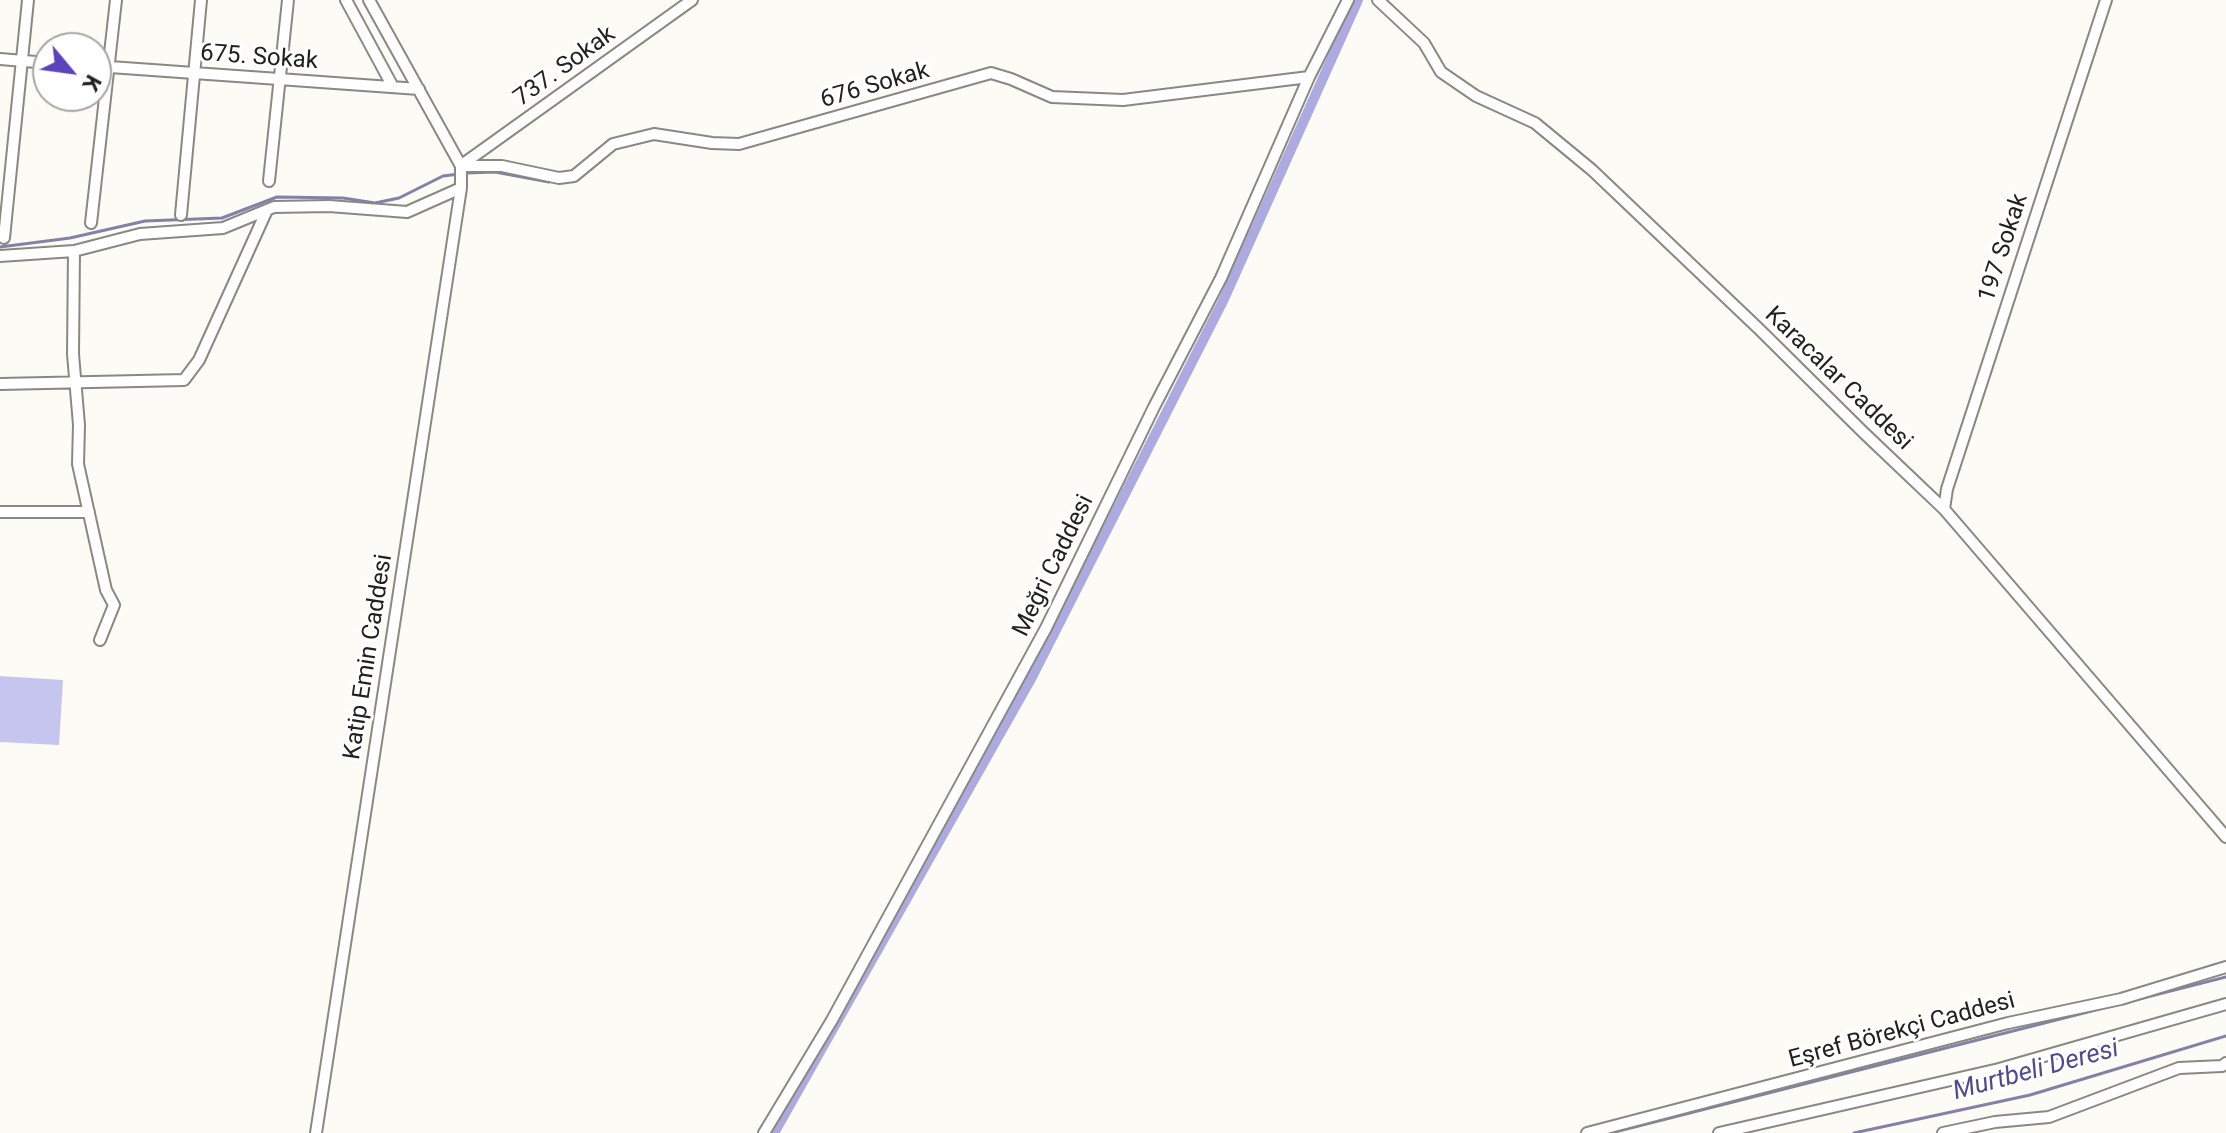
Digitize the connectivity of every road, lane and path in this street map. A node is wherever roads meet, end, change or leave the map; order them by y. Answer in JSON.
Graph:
{"nodes":[{"id":1,"x":28,"y":0,"type":"edge"},
{"id":2,"x":116,"y":0,"type":"edge"},
{"id":3,"x":201,"y":0,"type":"edge"},
{"id":4,"x":288,"y":0,"type":"edge"},
{"id":5,"x":346,"y":0,"type":"edge"},
{"id":6,"x":369,"y":0,"type":"edge"},
{"id":7,"x":692,"y":0,"type":"edge"},
{"id":8,"x":1348,"y":0,"type":"edge"},
{"id":9,"x":1378,"y":0,"type":"edge"},
{"id":10,"x":2106,"y":0,"type":"edge"},
{"id":11,"x":112,"y":34,"type":"edge"},
{"id":12,"x":0,"y":59,"type":"edge"},
{"id":13,"x":22,"y":61,"type":"junction"},
{"id":14,"x":32,"y":62,"type":"edge"},
{"id":15,"x":112,"y":67,"type":"edge"},
{"id":16,"x":193,"y":74,"type":"junction"},
{"id":17,"x":1309,"y":77,"type":"junction"},
{"id":18,"x":280,"y":80,"type":"junction"},
{"id":19,"x":393,"y":87,"type":"junction"},
{"id":20,"x":419,"y":89,"type":"junction"},
{"id":21,"x":103,"y":112,"type":"edge"},
{"id":22,"x":461,"y":175,"type":"junction"},
{"id":23,"x":269,"y":181,"type":"dead end"},
{"id":24,"x":267,"y":210,"type":"junction"},
{"id":25,"x":181,"y":215,"type":"dead end"},
{"id":26,"x":91,"y":223,"type":"dead end"},
{"id":27,"x":4,"y":238,"type":"dead end"},
{"id":28,"x":74,"y":251,"type":"junction"},
{"id":29,"x":0,"y":256,"type":"edge"},
{"id":30,"x":0,"y":384,"type":"edge"},
{"id":31,"x":74,"y":384,"type":"junction"},
{"id":32,"x":1944,"y":509,"type":"junction"},
{"id":33,"x":0,"y":512,"type":"edge"},
{"id":34,"x":89,"y":512,"type":"junction"},
{"id":35,"x":100,"y":640,"type":"dead end"},
{"id":36,"x":2226,"y":837,"type":"edge"},
{"id":37,"x":2226,"y":967,"type":"edge"},
{"id":38,"x":2226,"y":1004,"type":"edge"},
{"id":39,"x":2226,"y":1063,"type":"edge"},
{"id":40,"x":316,"y":1133,"type":"edge"},
{"id":41,"x":764,"y":1133,"type":"edge"},
{"id":42,"x":1587,"y":1133,"type":"edge"},
{"id":43,"x":1719,"y":1133,"type":"edge"},
{"id":44,"x":1943,"y":1133,"type":"edge"}],
"edges":[{"from":1,"to":13,"type":"street"},
{"from":2,"to":11,"type":"street"},
{"from":3,"to":16,"type":"street"},
{"from":4,"to":18,"type":"street"},
{"from":5,"to":19,"type":"street"},
{"from":6,"to":20,"type":"street"},
{"from":7,"to":22,"type":"street","name":"737. Sokak"},
{"from":8,"to":17,"type":"street","name":"Meğri Caddesi"},
{"from":9,"to":32,"type":"street","name":"Karacalar Caddesi"},
{"from":10,"to":32,"type":"street","name":"197 Sokak"},
{"from":12,"to":13,"type":"street"},
{"from":13,"to":14,"type":"street"},
{"from":13,"to":27,"type":"street"},
{"from":15,"to":16,"type":"street","name":"675. Sokak"},
{"from":16,"to":18,"type":"street","name":"675. Sokak"},
{"from":16,"to":25,"type":"street"},
{"from":17,"to":22,"type":"street","name":"676 Sokak"},
{"from":17,"to":41,"type":"street","name":"Meğri Caddesi"},
{"from":18,"to":19,"type":"street","name":"675. Sokak"},
{"from":18,"to":23,"type":"street"},
{"from":19,"to":20,"type":"street","name":"675. Sokak"},
{"from":20,"to":22,"type":"street"},
{"from":21,"to":26,"type":"street"},
{"from":22,"to":24,"type":"street"},
{"from":22,"to":40,"type":"street","name":"Katip Emin Caddesi"},
{"from":24,"to":28,"type":"street"},
{"from":24,"to":31,"type":"street"},
{"from":28,"to":29,"type":"street"},
{"from":28,"to":31,"type":"street"},
{"from":30,"to":31,"type":"street"},
{"from":31,"to":34,"type":"street"},
{"from":32,"to":36,"type":"street","name":"Karacalar Caddesi"},
{"from":33,"to":34,"type":"street"},
{"from":34,"to":35,"type":"street"},
{"from":37,"to":42,"type":"street","name":"Eşref Börekçi Caddesi"},
{"from":38,"to":43,"type":"street"},
{"from":39,"to":44,"type":"street"}]}
